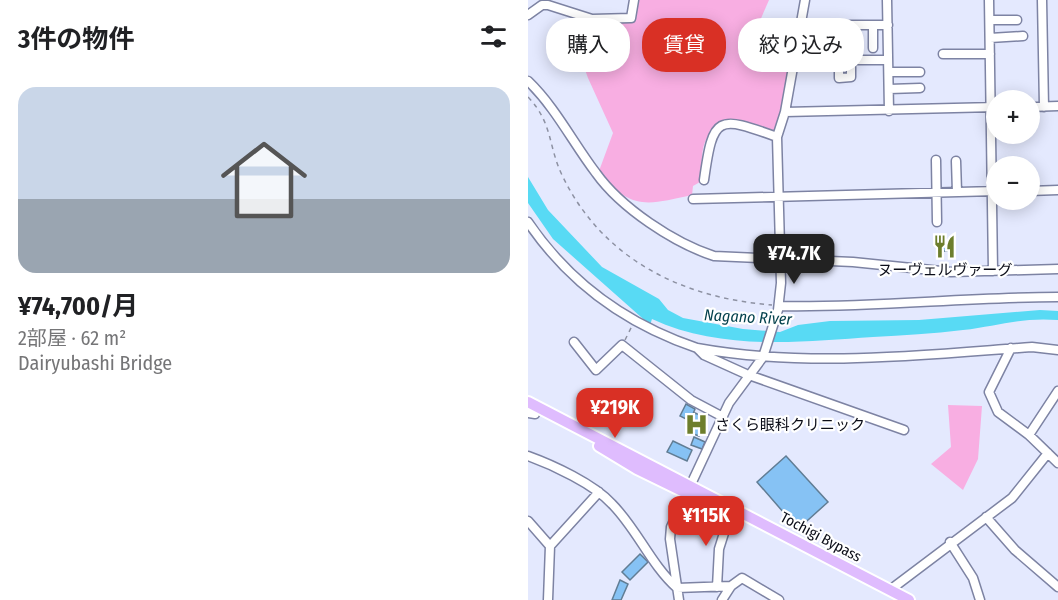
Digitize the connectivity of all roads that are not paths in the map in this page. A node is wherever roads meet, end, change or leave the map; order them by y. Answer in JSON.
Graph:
{"nodes":[{"id":1,"x":634,"y":0,"type":"edge"},
{"id":2,"x":805,"y":0,"type":"edge"},
{"id":3,"x":887,"y":0,"type":"edge"},
{"id":4,"x":989,"y":0,"type":"edge"},
{"id":5,"x":1042,"y":0,"type":"edge"},
{"id":6,"x":528,"y":15,"type":"edge"},
{"id":7,"x":802,"y":18,"type":"edge"},
{"id":8,"x":990,"y":20,"type":"junction"},
{"id":9,"x":1017,"y":20,"type":"dead end"},
{"id":10,"x":864,"y":25,"type":"edge"},
{"id":11,"x":873,"y":25,"type":"junction"},
{"id":12,"x":888,"y":25,"type":"junction"},
{"id":13,"x":1023,"y":36,"type":"dead end"},
{"id":14,"x":990,"y":38,"type":"junction"},
{"id":15,"x":873,"y":48,"type":"dead end"},
{"id":16,"x":943,"y":54,"type":"dead end"},
{"id":17,"x":990,"y":54,"type":"junction"},
{"id":18,"x":864,"y":60,"type":"edge"},
{"id":19,"x":888,"y":60,"type":"junction"},
{"id":20,"x":792,"y":72,"type":"edge"},
{"id":21,"x":838,"y":72,"type":"edge"},
{"id":22,"x":851,"y":72,"type":"edge"},
{"id":23,"x":889,"y":72,"type":"junction"},
{"id":24,"x":920,"y":72,"type":"dead end"},
{"id":25,"x":528,"y":81,"type":"edge"},
{"id":26,"x":889,"y":88,"type":"junction"},
{"id":27,"x":920,"y":88,"type":"dead end"},
{"id":28,"x":992,"y":90,"type":"edge"},
{"id":29,"x":1040,"y":106,"type":"edge"},
{"id":30,"x":1044,"y":106,"type":"junction"},
{"id":31,"x":1058,"y":106,"type":"edge"},
{"id":32,"x":986,"y":107,"type":"edge"},
{"id":33,"x":889,"y":111,"type":"junction"},
{"id":34,"x":785,"y":112,"type":"junction"},
{"id":35,"x":777,"y":137,"type":"junction"},
{"id":36,"x":936,"y":160,"type":"dead end"},
{"id":37,"x":956,"y":161,"type":"dead end"},
{"id":38,"x":704,"y":180,"type":"dead end"},
{"id":39,"x":1058,"y":190,"type":"edge"},
{"id":40,"x":986,"y":191,"type":"edge"},
{"id":41,"x":1040,"y":191,"type":"edge"},
{"id":42,"x":957,"y":192,"type":"junction"},
{"id":43,"x":937,"y":193,"type":"junction"},
{"id":44,"x":777,"y":197,"type":"junction"},
{"id":45,"x":693,"y":199,"type":"dead end"},
{"id":46,"x":994,"y":210,"type":"edge"},
{"id":47,"x":528,"y":222,"type":"edge"},
{"id":48,"x":937,"y":222,"type":"dead end"},
{"id":49,"x":779,"y":259,"type":"junction"},
{"id":50,"x":1058,"y":269,"type":"edge"},
{"id":51,"x":993,"y":271,"type":"junction"},
{"id":52,"x":1058,"y":297,"type":"edge"},
{"id":53,"x":778,"y":308,"type":"junction"},
{"id":54,"x":574,"y":342,"type":"dead end"},
{"id":55,"x":697,"y":348,"type":"junction"},
{"id":56,"x":1011,"y":348,"type":"junction"},
{"id":57,"x":1058,"y":350,"type":"edge"},
{"id":58,"x":764,"y":355,"type":"junction"},
{"id":59,"x":752,"y":374,"type":"junction"},
{"id":60,"x":1058,"y":391,"type":"edge"},
{"id":61,"x":528,"y":396,"type":"edge"},
{"id":62,"x":528,"y":402,"type":"edge"},
{"id":63,"x":530,"y":412,"type":"edge"},
{"id":64,"x":548,"y":413,"type":"junction"},
{"id":65,"x":723,"y":417,"type":"junction"},
{"id":66,"x":904,"y":430,"type":"dead end"},
{"id":67,"x":1029,"y":435,"type":"junction"},
{"id":68,"x":1048,"y":453,"type":"junction"},
{"id":69,"x":528,"y":456,"type":"edge"},
{"id":70,"x":1058,"y":463,"type":"edge"},
{"id":71,"x":690,"y":491,"type":"junction"},
{"id":72,"x":599,"y":492,"type":"junction"},
{"id":73,"x":730,"y":514,"type":"junction"},
{"id":74,"x":986,"y":517,"type":"junction"},
{"id":75,"x":528,"y":520,"type":"edge"},
{"id":76,"x":950,"y":542,"type":"junction"},
{"id":77,"x":550,"y":546,"type":"junction"},
{"id":78,"x":731,"y":586,"type":"junction"},
{"id":79,"x":717,"y":587,"type":"junction"},
{"id":80,"x":1058,"y":587,"type":"edge"},
{"id":81,"x":677,"y":588,"type":"junction"},
{"id":82,"x":892,"y":595,"type":"edge"},
{"id":83,"x":548,"y":600,"type":"edge"},
{"id":84,"x":679,"y":600,"type":"edge"},
{"id":85,"x":722,"y":600,"type":"edge"},
{"id":86,"x":779,"y":600,"type":"edge"},
{"id":87,"x":909,"y":600,"type":"edge"},
{"id":88,"x":982,"y":600,"type":"edge"}],
"edges":[{"from":1,"to":6,"type":"street"},
{"from":2,"to":7,"type":"street"},
{"from":3,"to":12,"type":"street"},
{"from":4,"to":8,"type":"street"},
{"from":5,"to":30,"type":"street"},
{"from":8,"to":9,"type":"street"},
{"from":8,"to":14,"type":"street"},
{"from":10,"to":11,"type":"street"},
{"from":11,"to":12,"type":"street"},
{"from":11,"to":15,"type":"street"},
{"from":12,"to":19,"type":"street"},
{"from":13,"to":14,"type":"street"},
{"from":14,"to":17,"type":"street"},
{"from":16,"to":17,"type":"street"},
{"from":17,"to":28,"type":"street"},
{"from":18,"to":19,"type":"street"},
{"from":19,"to":23,"type":"street"},
{"from":20,"to":34,"type":"street"},
{"from":21,"to":22,"type":"street"},
{"from":23,"to":24,"type":"street"},
{"from":23,"to":26,"type":"street"},
{"from":25,"to":49,"type":"street"},
{"from":26,"to":27,"type":"street"},
{"from":26,"to":33,"type":"street"},
{"from":29,"to":30,"type":"street"},
{"from":30,"to":31,"type":"street"},
{"from":32,"to":33,"type":"street"},
{"from":33,"to":34,"type":"street"},
{"from":34,"to":35,"type":"street"},
{"from":35,"to":38,"type":"street"},
{"from":35,"to":44,"type":"street"},
{"from":36,"to":43,"type":"street"},
{"from":37,"to":42,"type":"street"},
{"from":39,"to":41,"type":"street"},
{"from":40,"to":42,"type":"street"},
{"from":42,"to":43,"type":"street"},
{"from":43,"to":44,"type":"street"},
{"from":43,"to":48,"type":"street"},
{"from":44,"to":45,"type":"street"},
{"from":44,"to":49,"type":"street"},
{"from":46,"to":51,"type":"street"},
{"from":47,"to":55,"type":"street"},
{"from":49,"to":51,"type":"street"},
{"from":49,"to":53,"type":"street"},
{"from":50,"to":51,"type":"street"},
{"from":52,"to":53,"type":"street"},
{"from":53,"to":58,"type":"street"},
{"from":54,"to":65,"type":"street"},
{"from":55,"to":58,"type":"street"},
{"from":55,"to":59,"type":"street"},
{"from":56,"to":57,"type":"street"},
{"from":56,"to":58,"type":"street"},
{"from":56,"to":67,"type":"street"},
{"from":58,"to":59,"type":"street"},
{"from":59,"to":65,"type":"street"},
{"from":59,"to":66,"type":"street"},
{"from":60,"to":67,"type":"street"},
{"from":61,"to":64,"type":"street"},
{"from":62,"to":64,"type":"main road","name":"Tochigi Bypass"},
{"from":63,"to":71,"type":"main road","name":"Tochigi Bypass"},
{"from":64,"to":71,"type":"main road","name":"Tochigi Bypass"},
{"from":65,"to":71,"type":"street"},
{"from":67,"to":68,"type":"street"},
{"from":68,"to":70,"type":"street"},
{"from":68,"to":74,"type":"street"},
{"from":69,"to":72,"type":"street"},
{"from":71,"to":73,"type":"main road","name":"Tochigi Bypass"},
{"from":71,"to":81,"type":"street"},
{"from":71,"to":82,"type":"main road","name":"Tochigi Bypass"},
{"from":72,"to":77,"type":"street"},
{"from":72,"to":81,"type":"street"},
{"from":73,"to":79,"type":"street"},
{"from":73,"to":82,"type":"main road","name":"Tochigi Bypass"},
{"from":74,"to":76,"type":"street"},
{"from":74,"to":80,"type":"street"},
{"from":75,"to":77,"type":"street"},
{"from":76,"to":82,"type":"street"},
{"from":76,"to":88,"type":"street"},
{"from":77,"to":83,"type":"street"},
{"from":78,"to":79,"type":"street"},
{"from":78,"to":85,"type":"street"},
{"from":78,"to":86,"type":"street"},
{"from":79,"to":81,"type":"street"},
{"from":81,"to":84,"type":"street"},
{"from":82,"to":87,"type":"main road","name":"Tochigi Bypass"}]}
